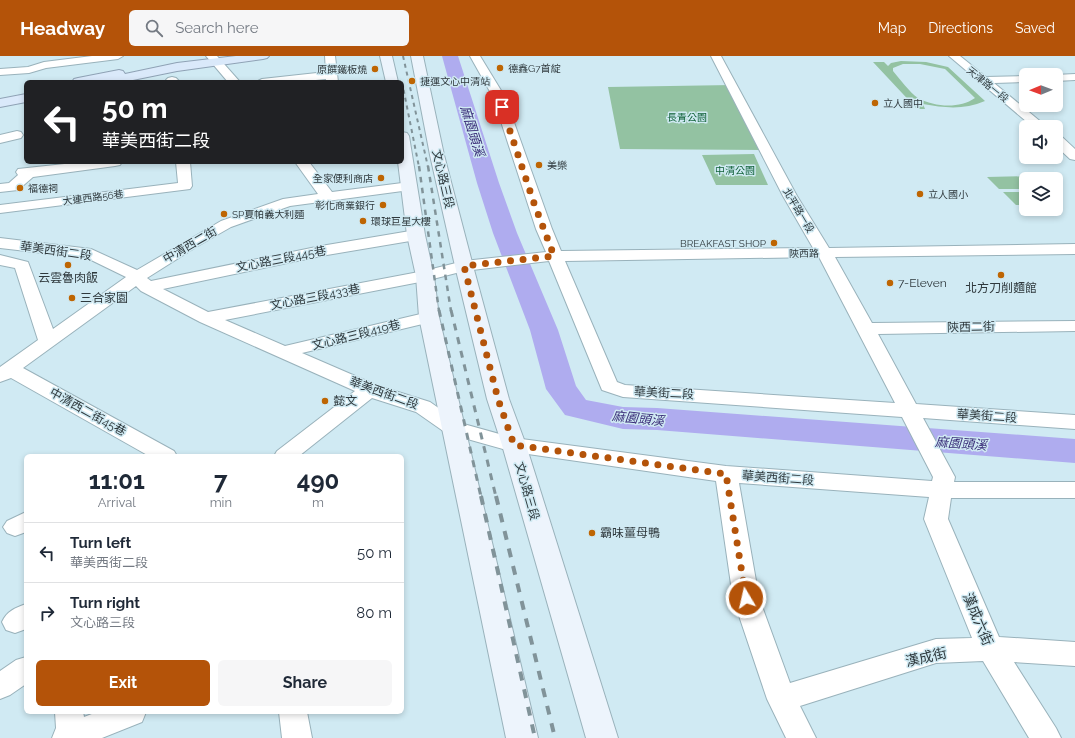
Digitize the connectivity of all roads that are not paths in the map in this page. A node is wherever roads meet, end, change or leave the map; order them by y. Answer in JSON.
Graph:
{"nodes":[{"id":1,"x":118,"y":56,"type":"edge"},
{"id":2,"x":263,"y":56,"type":"edge"},
{"id":3,"x":330,"y":56,"type":"edge"},
{"id":4,"x":386,"y":56,"type":"edge"},
{"id":5,"x":417,"y":56,"type":"edge"},
{"id":6,"x":475,"y":56,"type":"edge"},
{"id":7,"x":716,"y":56,"type":"edge"},
{"id":8,"x":954,"y":56,"type":"edge"},
{"id":9,"x":216,"y":58,"type":"edge"},
{"id":10,"x":29,"y":70,"type":"junction"},
{"id":11,"x":0,"y":72,"type":"edge"},
{"id":12,"x":39,"y":78,"type":"dead end"},
{"id":13,"x":1065,"y":78,"type":"edge"},
{"id":14,"x":332,"y":79,"type":"edge"},
{"id":15,"x":1019,"y":79,"type":"edge"},
{"id":16,"x":90,"y":80,"type":"edge"},
{"id":17,"x":114,"y":80,"type":"edge"},
{"id":18,"x":232,"y":80,"type":"edge"},
{"id":19,"x":309,"y":80,"type":"edge"},
{"id":20,"x":392,"y":80,"type":"edge"},
{"id":21,"x":983,"y":80,"type":"junction"},
{"id":22,"x":1075,"y":85,"type":"edge"},
{"id":23,"x":24,"y":92,"type":"edge"},
{"id":24,"x":0,"y":97,"type":"edge"},
{"id":25,"x":24,"y":98,"type":"edge"},
{"id":26,"x":0,"y":103,"type":"edge"},
{"id":27,"x":1032,"y":120,"type":"edge"},
{"id":28,"x":17,"y":135,"type":"dead end"},
{"id":29,"x":0,"y":139,"type":"edge"},
{"id":30,"x":1063,"y":145,"type":"edge"},
{"id":31,"x":404,"y":148,"type":"edge"},
{"id":32,"x":1075,"y":156,"type":"edge"},
{"id":33,"x":97,"y":164,"type":"edge"},
{"id":34,"x":183,"y":164,"type":"edge"},
{"id":35,"x":303,"y":164,"type":"edge"},
{"id":36,"x":410,"y":186,"type":"junction"},
{"id":37,"x":0,"y":188,"type":"edge"},
{"id":38,"x":328,"y":197,"type":"junction"},
{"id":39,"x":0,"y":209,"type":"edge"},
{"id":40,"x":416,"y":235,"type":"junction"},
{"id":41,"x":0,"y":243,"type":"edge"},
{"id":42,"x":1075,"y":249,"type":"edge"},
{"id":43,"x":824,"y":252,"type":"junction"},
{"id":44,"x":554,"y":256,"type":"junction"},
{"id":45,"x":0,"y":260,"type":"edge"},
{"id":46,"x":464,"y":266,"type":"junction"},
{"id":47,"x":425,"y":276,"type":"junction"},
{"id":48,"x":142,"y":282,"type":"junction"},
{"id":49,"x":429,"y":317,"type":"junction"},
{"id":50,"x":206,"y":318,"type":"junction"},
{"id":51,"x":1075,"y":326,"type":"edge"},
{"id":52,"x":866,"y":329,"type":"junction"},
{"id":53,"x":48,"y":341,"type":"junction"},
{"id":54,"x":283,"y":352,"type":"junction"},
{"id":55,"x":5,"y":372,"type":"edge"},
{"id":56,"x":369,"y":390,"type":"junction"},
{"id":57,"x":914,"y":419,"type":"junction"},
{"id":58,"x":1075,"y":422,"type":"edge"},
{"id":59,"x":453,"y":428,"type":"junction"},
{"id":60,"x":514,"y":445,"type":"junction"},
{"id":61,"x":150,"y":453,"type":"edge"},
{"id":62,"x":288,"y":454,"type":"edge"},
{"id":63,"x":726,"y":474,"type":"junction"},
{"id":64,"x":942,"y":484,"type":"junction"},
{"id":65,"x":1075,"y":490,"type":"edge"},
{"id":66,"x":990,"y":649,"type":"junction"},
{"id":67,"x":1075,"y":654,"type":"edge"},
{"id":68,"x":24,"y":670,"type":"edge"},
{"id":69,"x":0,"y":686,"type":"edge"},
{"id":70,"x":781,"y":698,"type":"junction"},
{"id":71,"x":125,"y":714,"type":"edge"},
{"id":72,"x":293,"y":714,"type":"edge"},
{"id":73,"x":69,"y":729,"type":"edge"},
{"id":74,"x":297,"y":738,"type":"edge"},
{"id":75,"x":522,"y":738,"type":"edge"},
{"id":76,"x":602,"y":738,"type":"edge"},
{"id":77,"x":800,"y":738,"type":"edge"},
{"id":78,"x":1046,"y":738,"type":"edge"}],
"edges":[{"from":1,"to":10,"type":"street"},
{"from":2,"to":9,"type":"main road"},
{"from":3,"to":14,"type":"street"},
{"from":4,"to":20,"type":"main road"},
{"from":5,"to":46,"type":"main road","name":"文心路三段"},
{"from":6,"to":44,"type":"street","name":"華美街二段"},
{"from":7,"to":43,"type":"street","name":"北平路一段"},
{"from":8,"to":21,"type":"street","name":"天津路一段"},
{"from":9,"to":16,"type":"main road"},
{"from":9,"to":17,"type":"main road"},
{"from":9,"to":18,"type":"street"},
{"from":10,"to":11,"type":"street"},
{"from":10,"to":12,"type":"street"},
{"from":13,"to":22,"type":"street"},
{"from":14,"to":19,"type":"street"},
{"from":15,"to":21,"type":"street"},
{"from":21,"to":27,"type":"street","name":"天津路一段"},
{"from":23,"to":24,"type":"main road"},
{"from":25,"to":26,"type":"main road"},
{"from":28,"to":29,"type":"street"},
{"from":30,"to":32,"type":"street"},
{"from":31,"to":36,"type":"main road"},
{"from":33,"to":37,"type":"street"},
{"from":34,"to":39,"type":"street","name":"大連西路56巷"},
{"from":35,"to":38,"type":"street"},
{"from":36,"to":38,"type":"street","name":"中清西二街"},
{"from":36,"to":40,"type":"main road"},
{"from":38,"to":48,"type":"street","name":"中清西二街"},
{"from":40,"to":47,"type":"main road"},
{"from":40,"to":48,"type":"street","name":"文心路三段445巷"},
{"from":41,"to":48,"type":"street","name":"華美西街二段"},
{"from":42,"to":43,"type":"street","name":"陝西路"},
{"from":43,"to":44,"type":"street","name":"陝西路"},
{"from":43,"to":52,"type":"street","name":"北平路一段"},
{"from":44,"to":46,"type":"street","name":"陝西路"},
{"from":44,"to":57,"type":"street","name":"華美街二段"},
{"from":45,"to":53,"type":"street","name":"華美西街二段"},
{"from":46,"to":47,"type":"street"},
{"from":46,"to":60,"type":"main road","name":"文心路三段"},
{"from":47,"to":49,"type":"main road"},
{"from":47,"to":50,"type":"street","name":"文心路三段433巷"},
{"from":48,"to":50,"type":"street","name":"華美西街二段"},
{"from":48,"to":53,"type":"street","name":"中清西二街"},
{"from":49,"to":54,"type":"street","name":"文心路三段419巷"},
{"from":49,"to":59,"type":"main road"},
{"from":50,"to":54,"type":"street","name":"華美西街二段"},
{"from":51,"to":52,"type":"street","name":"陝西二街"},
{"from":52,"to":57,"type":"street","name":"北平路一段"},
{"from":53,"to":55,"type":"street","name":"中清西二街"},
{"from":54,"to":56,"type":"street","name":"華美西街二段"},
{"from":55,"to":61,"type":"street","name":"中清西二街45巷"},
{"from":56,"to":59,"type":"street","name":"華美西街二段"},
{"from":56,"to":62,"type":"street"},
{"from":57,"to":58,"type":"street","name":"華美街二段"},
{"from":57,"to":64,"type":"street","name":"北平路一段"},
{"from":59,"to":60,"type":"street","name":"華美西街二段"},
{"from":59,"to":75,"type":"main road"},
{"from":60,"to":63,"type":"street","name":"華美西街二段"},
{"from":60,"to":76,"type":"main road","name":"文心路三段"},
{"from":63,"to":64,"type":"street","name":"華美西街二段"},
{"from":63,"to":70,"type":"street"},
{"from":64,"to":65,"type":"street","name":"華美西街二段"},
{"from":64,"to":66,"type":"street","name":"漢成六街"},
{"from":66,"to":67,"type":"street","name":"漢成街"},
{"from":66,"to":70,"type":"street","name":"漢成街"},
{"from":66,"to":78,"type":"street","name":"漢成六街"},
{"from":68,"to":69,"type":"street"},
{"from":70,"to":77,"type":"street"},
{"from":71,"to":73,"type":"street"},
{"from":72,"to":74,"type":"street"}]}
